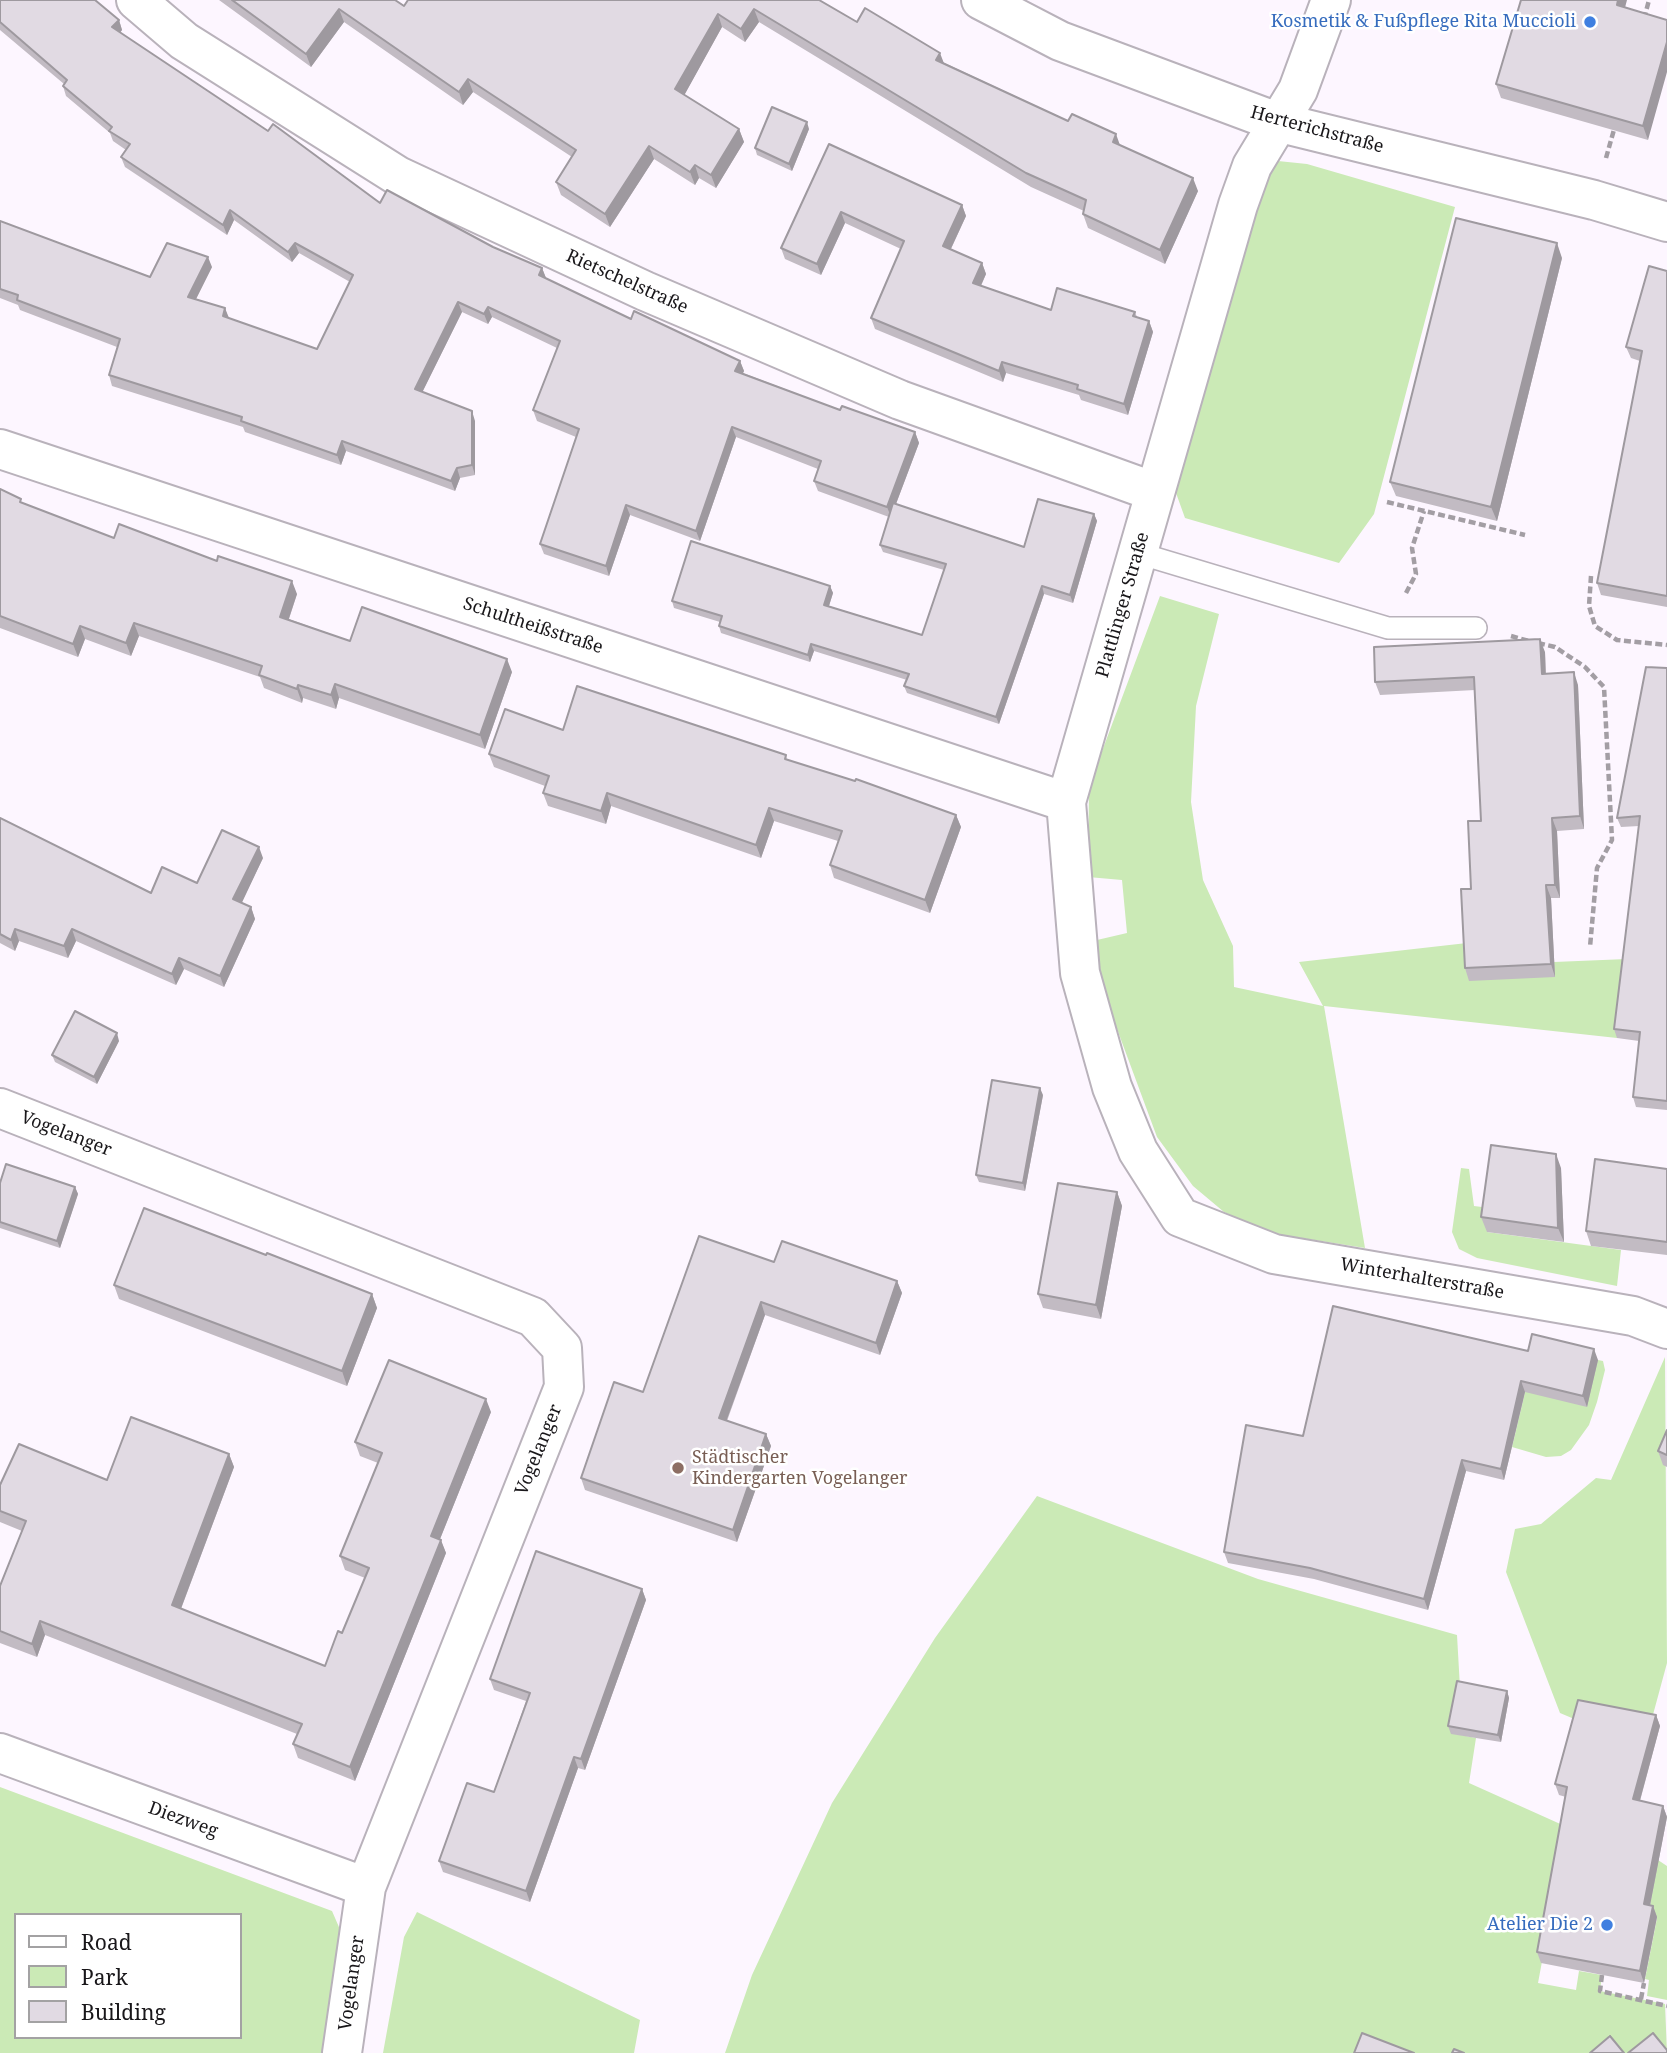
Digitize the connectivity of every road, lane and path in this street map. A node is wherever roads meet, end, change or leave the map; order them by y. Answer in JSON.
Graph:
{"nodes":[{"id":1,"x":136,"y":0,"type":"edge"},
{"id":2,"x":981,"y":0,"type":"edge"},
{"id":3,"x":1331,"y":0,"type":"edge"},
{"id":4,"x":1649,"y":0,"type":"edge"},
{"id":5,"x":1642,"y":27,"type":"edge"},
{"id":6,"x":1616,"y":120,"type":"edge"},
{"id":7,"x":1277,"y":122,"type":"junction"},
{"id":8,"x":1594,"y":200,"type":"junction"},
{"id":9,"x":1667,"y":222,"type":"edge"},
{"id":10,"x":0,"y":449,"type":"edge"},
{"id":11,"x":1155,"y":492,"type":"junction"},
{"id":12,"x":1387,"y":502,"type":"edge"},
{"id":13,"x":1424,"y":511,"type":"junction"},
{"id":14,"x":1525,"y":536,"type":"dead end"},
{"id":15,"x":1138,"y":553,"type":"junction"},
{"id":16,"x":1591,"y":576,"type":"dead end"},
{"id":17,"x":1388,"y":628,"type":"junction"},
{"id":18,"x":1476,"y":628,"type":"joint"},
{"id":19,"x":1667,"y":645,"type":"edge"},
{"id":20,"x":1066,"y":802,"type":"junction"},
{"id":21,"x":1590,"y":947,"type":"dead end"},
{"id":22,"x":0,"y":1108,"type":"edge"},
{"id":23,"x":1180,"y":1217,"type":"joint"},
{"id":24,"x":1667,"y":1329,"type":"edge"},
{"id":25,"x":0,"y":1752,"type":"edge"},
{"id":26,"x":366,"y":1887,"type":"junction"},
{"id":27,"x":1602,"y":1975,"type":"edge"},
{"id":28,"x":1644,"y":1983,"type":"edge"},
{"id":29,"x":1641,"y":1999,"type":"junction"},
{"id":30,"x":1667,"y":2006,"type":"edge"},
{"id":31,"x":342,"y":2053,"type":"edge"}],
"edges":[{"from":1,"to":11,"type":"street","name":"Rietschelstraße"},
{"from":2,"to":7,"type":"street","name":"Herterichstraße"},
{"from":3,"to":7,"type":"street","name":"Plattlinger Straße"},
{"from":4,"to":5,"type":"path"},
{"from":6,"to":8,"type":"path"},
{"from":7,"to":8,"type":"street","name":"Herterichstraße"},
{"from":7,"to":11,"type":"street","name":"Plattlinger Straße"},
{"from":8,"to":9,"type":"street","name":"Herterichstraße"},
{"from":10,"to":20,"type":"street","name":"Schultheißstraße"},
{"from":11,"to":15,"type":"street","name":"Plattlinger Straße"},
{"from":12,"to":13,"type":"path"},
{"from":13,"to":14,"type":"path"},
{"from":13,"to":17,"type":"path"},
{"from":15,"to":17,"type":"lane"},
{"from":15,"to":20,"type":"street","name":"Plattlinger Straße"},
{"from":16,"to":19,"type":"path"},
{"from":17,"to":18,"type":"lane"},
{"from":18,"to":21,"type":"path"},
{"from":20,"to":23,"type":"street","name":"Plattlinger Straße"},
{"from":22,"to":26,"type":"street","name":"Vogelanger"},
{"from":23,"to":24,"type":"street","name":"Winterhalterstraße"},
{"from":25,"to":26,"type":"street","name":"Diezweg"},
{"from":26,"to":31,"type":"street","name":"Vogelanger"},
{"from":27,"to":29,"type":"path"},
{"from":28,"to":29,"type":"path"},
{"from":29,"to":30,"type":"path"}]}
